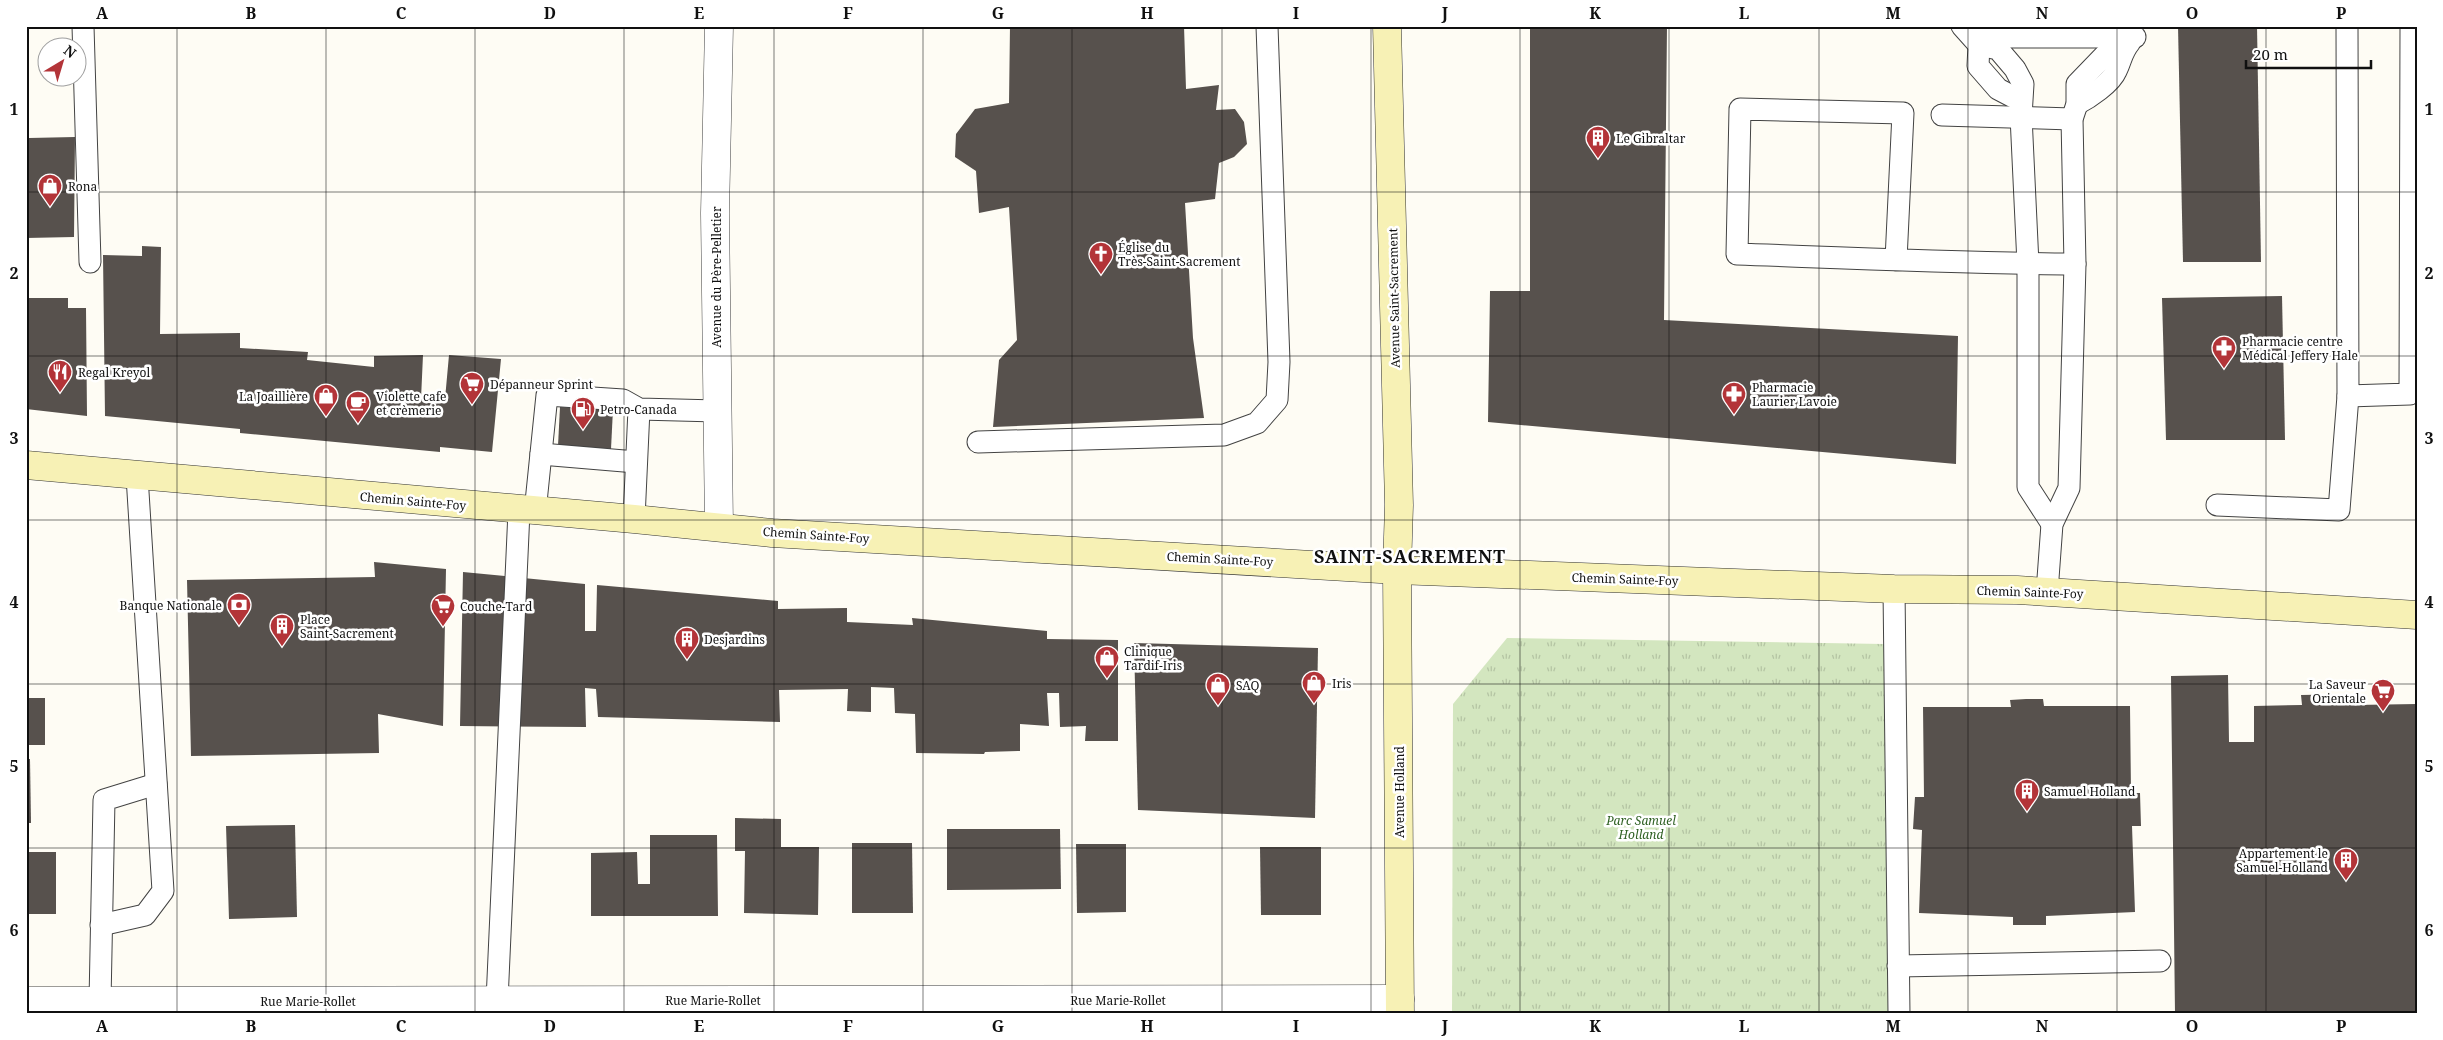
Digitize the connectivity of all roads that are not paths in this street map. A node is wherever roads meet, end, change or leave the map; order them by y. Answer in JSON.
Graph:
{"nodes":[{"id":1,"x":83,"y":26,"type":"edge"},
{"id":2,"x":719,"y":26,"type":"edge"},
{"id":3,"x":1267,"y":26,"type":"edge"},
{"id":4,"x":1387,"y":26,"type":"edge"},
{"id":5,"x":2347,"y":26,"type":"edge"},
{"id":6,"x":2411,"y":26,"type":"edge"},
{"id":7,"x":1971,"y":36,"type":"edge"},
{"id":8,"x":2131,"y":38,"type":"edge"},
{"id":9,"x":2021,"y":109,"type":"junction"},
{"id":10,"x":2074,"y":111,"type":"junction"},
{"id":11,"x":1942,"y":114,"type":"dead end"},
{"id":12,"x":1896,"y":260,"type":"junction"},
{"id":13,"x":90,"y":262,"type":"dead end"},
{"id":14,"x":2028,"y":264,"type":"junction"},
{"id":15,"x":2075,"y":264,"type":"junction"},
{"id":16,"x":2348,"y":396,"type":"junction"},
{"id":17,"x":639,"y":409,"type":"junction"},
{"id":18,"x":717,"y":411,"type":"junction"},
{"id":19,"x":978,"y":442,"type":"dead end"},
{"id":20,"x":541,"y":454,"type":"junction"},
{"id":21,"x":636,"y":462,"type":"junction"},
{"id":22,"x":26,"y":466,"type":"edge"},
{"id":23,"x":136,"y":476,"type":"junction"},
{"id":24,"x":2217,"y":505,"type":"dead end"},
{"id":25,"x":527,"y":511,"type":"junction"},
{"id":26,"x":634,"y":519,"type":"junction"},
{"id":27,"x":2052,"y":524,"type":"junction"},
{"id":28,"x":719,"y":527,"type":"junction"},
{"id":29,"x":1397,"y":570,"type":"junction"},
{"id":30,"x":1894,"y":589,"type":"junction"},
{"id":31,"x":2047,"y":592,"type":"junction"},
{"id":32,"x":2417,"y":615,"type":"edge"},
{"id":33,"x":156,"y":784,"type":"junction"},
{"id":34,"x":102,"y":925,"type":"junction"},
{"id":35,"x":2160,"y":961,"type":"dead end"},
{"id":36,"x":1898,"y":966,"type":"junction"},
{"id":37,"x":26,"y":1001,"type":"edge"},
{"id":38,"x":100,"y":1001,"type":"junction"},
{"id":39,"x":497,"y":1001,"type":"junction"},
{"id":40,"x":1400,"y":1007,"type":"edge"},
{"id":41,"x":1899,"y":1014,"type":"edge"}],
"edges":[{"from":1,"to":13,"type":"lane"},
{"from":2,"to":18,"type":"street","name":"Avenue du Père-Pelletier"},
{"from":3,"to":19,"type":"lane"},
{"from":4,"to":29,"type":"main road","name":"Avenue Saint-Sacrement"},
{"from":5,"to":16,"type":"lane"},
{"from":6,"to":16,"type":"lane"},
{"from":7,"to":8,"type":"lane"},
{"from":7,"to":9,"type":"lane"},
{"from":8,"to":10,"type":"lane"},
{"from":9,"to":10,"type":"lane"},
{"from":9,"to":11,"type":"lane"},
{"from":9,"to":14,"type":"lane"},
{"from":10,"to":15,"type":"lane"},
{"from":12,"to":12,"type":"lane"},
{"from":12,"to":14,"type":"lane"},
{"from":14,"to":15,"type":"lane"},
{"from":14,"to":27,"type":"lane"},
{"from":15,"to":27,"type":"lane"},
{"from":16,"to":24,"type":"lane"},
{"from":17,"to":18,"type":"lane"},
{"from":17,"to":20,"type":"lane"},
{"from":17,"to":21,"type":"lane"},
{"from":18,"to":28,"type":"street","name":"Avenue du Père-Pelletier"},
{"from":20,"to":21,"type":"lane"},
{"from":20,"to":25,"type":"lane"},
{"from":21,"to":26,"type":"lane"},
{"from":22,"to":23,"type":"main road","name":"Chemin Sainte-Foy"},
{"from":23,"to":25,"type":"main road","name":"Chemin Sainte-Foy"},
{"from":23,"to":33,"type":"lane"},
{"from":25,"to":26,"type":"main road","name":"Chemin Sainte-Foy"},
{"from":25,"to":39,"type":"lane"},
{"from":26,"to":28,"type":"main road","name":"Chemin Sainte-Foy"},
{"from":27,"to":31,"type":"lane"},
{"from":28,"to":29,"type":"main road","name":"Chemin Sainte-Foy"},
{"from":29,"to":30,"type":"main road","name":"Chemin Sainte-Foy"},
{"from":29,"to":40,"type":"main road","name":"Avenue Holland"},
{"from":30,"to":31,"type":"main road","name":"Chemin Sainte-Foy"},
{"from":30,"to":36,"type":"lane"},
{"from":31,"to":32,"type":"main road","name":"Chemin Sainte-Foy"},
{"from":33,"to":34,"type":"lane"},
{"from":33,"to":34,"type":"lane"},
{"from":34,"to":38,"type":"lane"},
{"from":35,"to":36,"type":"lane"},
{"from":36,"to":41,"type":"lane"},
{"from":37,"to":38,"type":"street","name":"Rue Marie-Rollet"},
{"from":38,"to":39,"type":"street","name":"Rue Marie-Rollet"},
{"from":39,"to":40,"type":"street","name":"Rue Marie-Rollet"}]}
